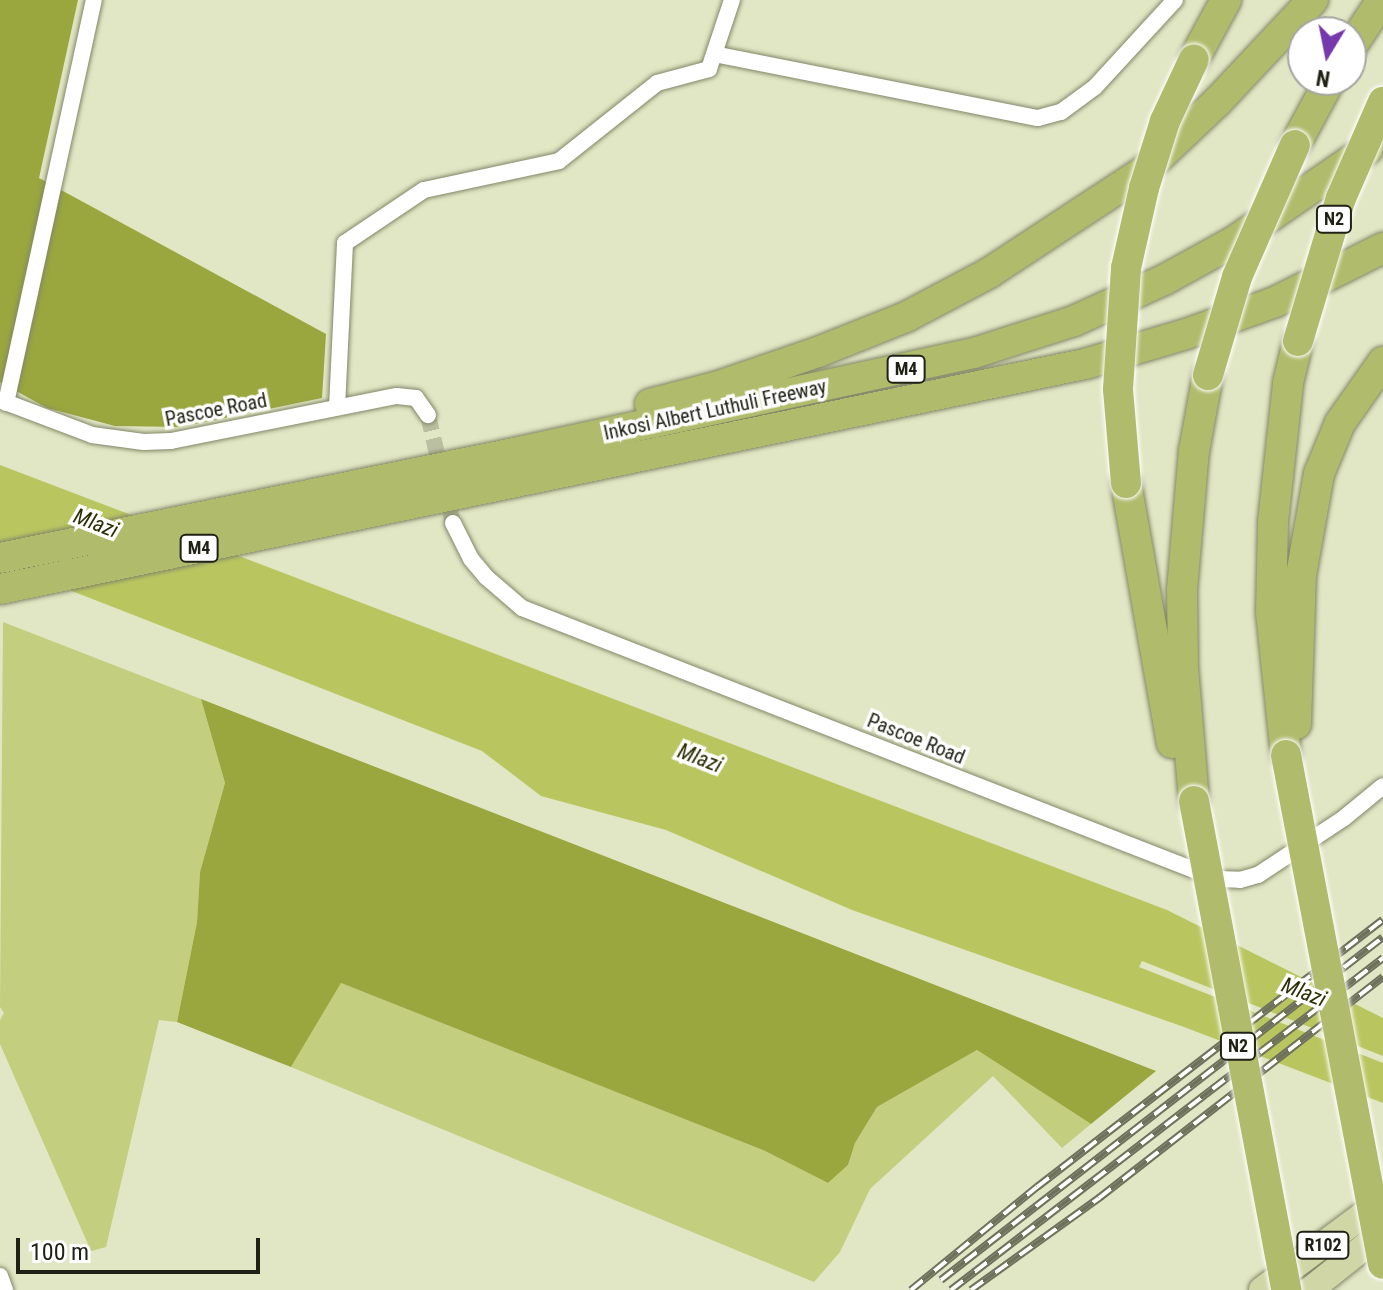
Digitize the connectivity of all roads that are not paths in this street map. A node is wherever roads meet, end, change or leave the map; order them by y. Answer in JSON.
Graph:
{"nodes":[{"id":1,"x":94,"y":0,"type":"edge"},
{"id":2,"x":732,"y":0,"type":"edge"},
{"id":3,"x":1175,"y":0,"type":"edge"},
{"id":4,"x":1226,"y":0,"type":"edge"},
{"id":5,"x":1313,"y":0,"type":"edge"},
{"id":6,"x":1382,"y":0,"type":"edge"},
{"id":7,"x":1367,"y":23,"type":"edge"},
{"id":8,"x":714,"y":54,"type":"junction"},
{"id":9,"x":1321,"y":96,"type":"edge"},
{"id":10,"x":1383,"y":102,"type":"edge"},
{"id":11,"x":1383,"y":139,"type":"edge"},
{"id":12,"x":1383,"y":248,"type":"edge"},
{"id":13,"x":1383,"y":362,"type":"edge"},
{"id":14,"x":3,"y":402,"type":"edge"},
{"id":15,"x":337,"y":407,"type":"junction"},
{"id":16,"x":428,"y":415,"type":"dead end"},
{"id":17,"x":383,"y":477,"type":"junction"},
{"id":18,"x":453,"y":523,"type":"tunnel mouth"},
{"id":19,"x":0,"y":558,"type":"edge"},
{"id":20,"x":0,"y":589,"type":"edge"},
{"id":21,"x":1286,"y":755,"type":"junction"},
{"id":22,"x":1383,"y":786,"type":"edge"},
{"id":23,"x":1194,"y":801,"type":"junction"},
{"id":24,"x":1383,"y":1200,"type":"edge"},
{"id":25,"x":1383,"y":1232,"type":"edge"},
{"id":26,"x":1383,"y":1264,"type":"edge"},
{"id":27,"x":0,"y":1276,"type":"edge"},
{"id":28,"x":5,"y":1290,"type":"edge"},
{"id":29,"x":1262,"y":1290,"type":"edge"},
{"id":30,"x":1286,"y":1290,"type":"edge"},
{"id":31,"x":1310,"y":1290,"type":"edge"}],
"edges":[{"from":1,"to":14,"type":"street"},
{"from":2,"to":8,"type":"street"},
{"from":3,"to":8,"type":"street"},
{"from":4,"to":23,"type":"highway","bridge":true},
{"from":5,"to":17,"type":"highway"},
{"from":6,"to":7,"type":"highway"},
{"from":8,"to":15,"type":"street"},
{"from":9,"to":23,"type":"highway","number":"N2","bridge":true},
{"from":10,"to":21,"type":"highway","number":"N2","bridge":true},
{"from":11,"to":17,"type":"highway","name":"Inkosi Albert Luthuli Freeway","number":"M4"},
{"from":12,"to":20,"type":"highway","name":"Inkosi Albert Luthuli Freeway","number":"M4"},
{"from":13,"to":21,"type":"highway"},
{"from":14,"to":15,"type":"street","name":"Pascoe Road"},
{"from":15,"to":16,"type":"street","name":"Pascoe Road"},
{"from":17,"to":19,"type":"highway","name":"Inkosi Albert Luthuli Freeway","number":"M4"},
{"from":18,"to":22,"type":"street","name":"Pascoe Road"},
{"from":21,"to":26,"type":"highway","number":"N2","bridge":true},
{"from":23,"to":30,"type":"highway","number":"N2","bridge":true},
{"from":24,"to":29,"type":"main road","number":"R102"},
{"from":25,"to":31,"type":"main road","number":"R102"},
{"from":27,"to":28,"type":"street"}]}
